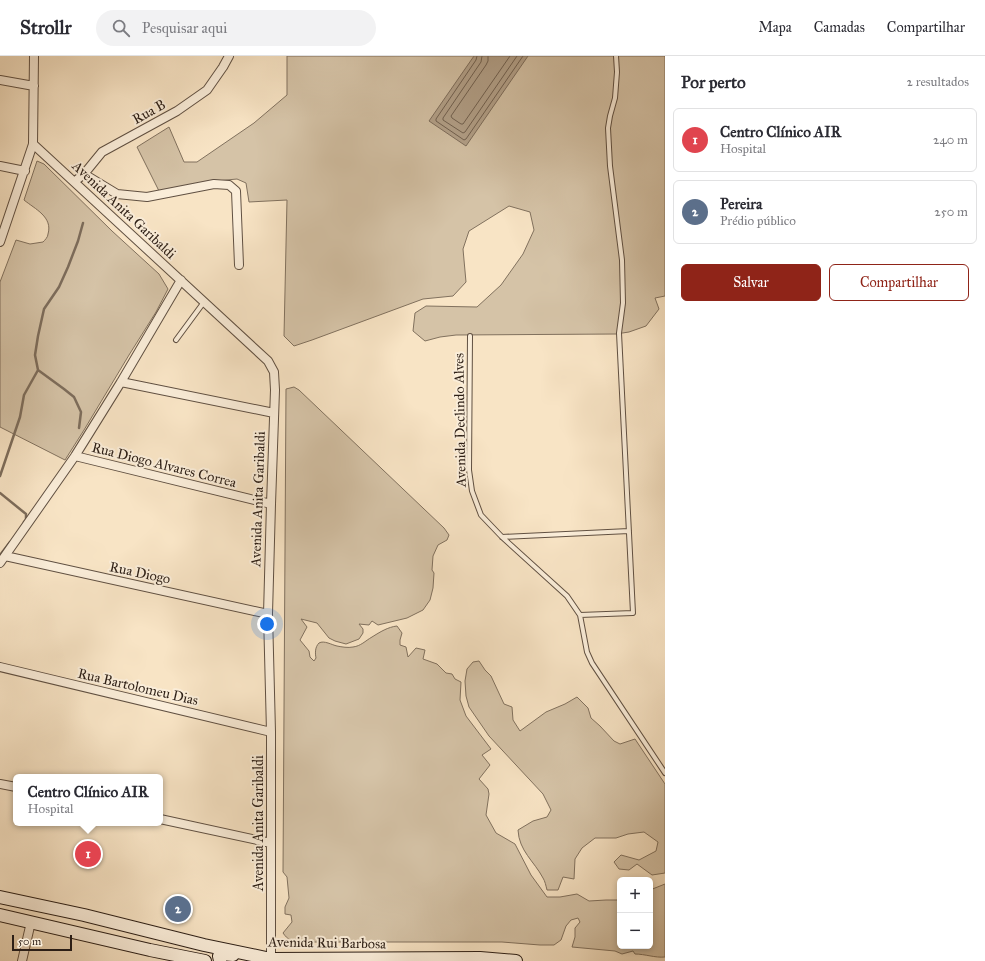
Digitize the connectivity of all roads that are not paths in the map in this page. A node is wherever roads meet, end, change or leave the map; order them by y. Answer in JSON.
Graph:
{"nodes":[{"id":1,"x":34,"y":56,"type":"edge"},
{"id":2,"x":229,"y":56,"type":"edge"},
{"id":3,"x":616,"y":56,"type":"edge"},
{"id":4,"x":0,"y":80,"type":"edge"},
{"id":5,"x":34,"y":86,"type":"junction"},
{"id":6,"x":33,"y":144,"type":"junction"},
{"id":7,"x":0,"y":166,"type":"edge"},
{"id":8,"x":24,"y":171,"type":"junction"},
{"id":9,"x":84,"y":174,"type":"junction"},
{"id":10,"x":74,"y":182,"type":"junction"},
{"id":11,"x":0,"y":242,"type":"edge"},
{"id":12,"x":239,"y":265,"type":"dead end"},
{"id":13,"x":181,"y":280,"type":"junction"},
{"id":14,"x":204,"y":302,"type":"junction"},
{"id":15,"x":470,"y":336,"type":"dead end"},
{"id":16,"x":176,"y":340,"type":"dead end"},
{"id":17,"x":121,"y":382,"type":"junction"},
{"id":18,"x":274,"y":413,"type":"junction"},
{"id":19,"x":75,"y":456,"type":"junction"},
{"id":20,"x":271,"y":504,"type":"junction"},
{"id":21,"x":629,"y":531,"type":"junction"},
{"id":22,"x":502,"y":537,"type":"junction"},
{"id":23,"x":5,"y":556,"type":"junction"},
{"id":24,"x":0,"y":563,"type":"edge"},
{"id":25,"x":268,"y":614,"type":"junction"},
{"id":26,"x":580,"y":615,"type":"junction"},
{"id":27,"x":0,"y":667,"type":"edge"},
{"id":28,"x":271,"y":732,"type":"junction"},
{"id":29,"x":665,"y":773,"type":"edge"},
{"id":30,"x":0,"y":784,"type":"edge"},
{"id":31,"x":13,"y":786,"type":"edge"},
{"id":32,"x":163,"y":820,"type":"edge"},
{"id":33,"x":271,"y":843,"type":"junction"},
{"id":34,"x":0,"y":897,"type":"edge"},
{"id":35,"x":0,"y":915,"type":"edge"},
{"id":36,"x":31,"y":922,"type":"junction"},
{"id":37,"x":204,"y":945,"type":"junction"},
{"id":38,"x":150,"y":950,"type":"junction"},
{"id":39,"x":265,"y":958,"type":"junction"},
{"id":40,"x":181,"y":959,"type":"edge"},
{"id":41,"x":22,"y":961,"type":"edge"},
{"id":42,"x":205,"y":961,"type":"edge"},
{"id":43,"x":220,"y":961,"type":"edge"},
{"id":44,"x":516,"y":961,"type":"edge"}],
"edges":[{"from":1,"to":5,"type":"street"},
{"from":2,"to":9,"type":"street","name":"Rua B"},
{"from":3,"to":21,"type":"lane"},
{"from":4,"to":5,"type":"street"},
{"from":5,"to":6,"type":"street"},
{"from":6,"to":8,"type":"street"},
{"from":6,"to":10,"type":"street","name":"Avenida Anita Garibaldi"},
{"from":7,"to":8,"type":"street"},
{"from":8,"to":11,"type":"street"},
{"from":9,"to":10,"type":"street","name":"Rua B"},
{"from":9,"to":12,"type":"street"},
{"from":10,"to":13,"type":"street","name":"Avenida Anita Garibaldi"},
{"from":13,"to":14,"type":"street","name":"Avenida Anita Garibaldi"},
{"from":13,"to":17,"type":"street"},
{"from":14,"to":16,"type":"lane"},
{"from":14,"to":18,"type":"street","name":"Avenida Anita Garibaldi"},
{"from":15,"to":22,"type":"lane","name":"Avenida Declindo Alves"},
{"from":17,"to":18,"type":"street"},
{"from":17,"to":19,"type":"street"},
{"from":18,"to":20,"type":"street","name":"Avenida Anita Garibaldi"},
{"from":19,"to":20,"type":"street","name":"Rua Diogo Alvares Correa"},
{"from":19,"to":23,"type":"street"},
{"from":20,"to":25,"type":"street","name":"Avenida Anita Garibaldi"},
{"from":21,"to":22,"type":"lane"},
{"from":21,"to":26,"type":"lane"},
{"from":22,"to":26,"type":"lane","name":"Avenida Declindo Alves"},
{"from":23,"to":24,"type":"street"},
{"from":23,"to":25,"type":"street","name":"Rua Diogo"},
{"from":25,"to":28,"type":"street","name":"Avenida Anita Garibaldi"},
{"from":26,"to":29,"type":"lane","name":"Avenida Declindo Alves"},
{"from":27,"to":28,"type":"street","name":"Rua Bartolomeu Dias"},
{"from":28,"to":33,"type":"street","name":"Avenida Anita Garibaldi"},
{"from":30,"to":31,"type":"street"},
{"from":32,"to":33,"type":"street"},
{"from":33,"to":39,"type":"street","name":"Avenida Anita Garibaldi"},
{"from":34,"to":37,"type":"main road","name":"Avenida Rui Barbosa"},
{"from":35,"to":36,"type":"main road"},
{"from":36,"to":38,"type":"main road"},
{"from":36,"to":41,"type":"street"},
{"from":37,"to":38,"type":"main road"},
{"from":37,"to":39,"type":"main road","name":"Avenida Rui Barbosa"},
{"from":38,"to":40,"type":"main road"},
{"from":39,"to":43,"type":"main road"},
{"from":39,"to":44,"type":"main road","name":"Avenida Rui Barbosa"},
{"from":40,"to":42,"type":"main road"}]}
